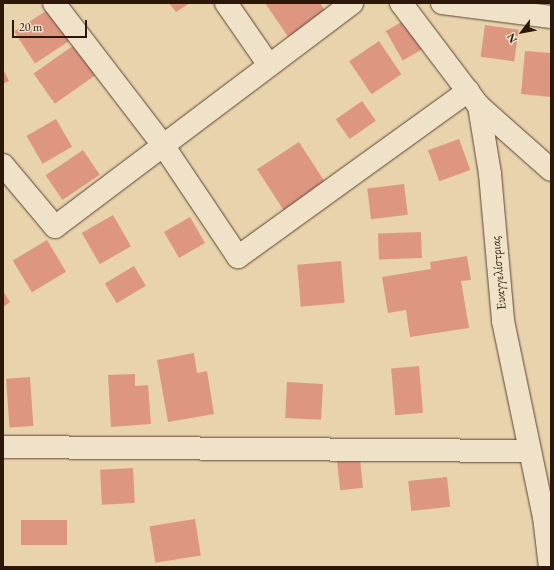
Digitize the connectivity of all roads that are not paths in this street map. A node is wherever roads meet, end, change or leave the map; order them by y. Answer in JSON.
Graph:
{"nodes":[{"id":1,"x":54,"y":3,"type":"edge"},
{"id":2,"x":226,"y":3,"type":"edge"},
{"id":3,"x":352,"y":3,"type":"edge"},
{"id":4,"x":400,"y":3,"type":"edge"},
{"id":5,"x":442,"y":3,"type":"edge"},
{"id":6,"x":551,"y":17,"type":"edge"},
{"id":7,"x":269,"y":65,"type":"junction"},
{"id":8,"x":473,"y":98,"type":"junction"},
{"id":9,"x":163,"y":145,"type":"junction"},
{"id":10,"x":3,"y":166,"type":"edge"},
{"id":11,"x":551,"y":170,"type":"edge"},
{"id":12,"x":3,"y":447,"type":"edge"},
{"id":13,"x":529,"y":451,"type":"junction"},
{"id":14,"x":550,"y":567,"type":"edge"}],
"edges":[{"from":1,"to":9,"type":"street"},
{"from":2,"to":7,"type":"street"},
{"from":3,"to":7,"type":"street"},
{"from":4,"to":8,"type":"street","name":"Ευαγγελίστριας"},
{"from":5,"to":6,"type":"street"},
{"from":7,"to":9,"type":"street"},
{"from":8,"to":9,"type":"street"},
{"from":8,"to":11,"type":"street"},
{"from":8,"to":13,"type":"street","name":"Ευαγγελίστριας"},
{"from":9,"to":10,"type":"street"},
{"from":12,"to":13,"type":"street"},
{"from":13,"to":14,"type":"street","name":"Ευαγγελίστριας"}]}
